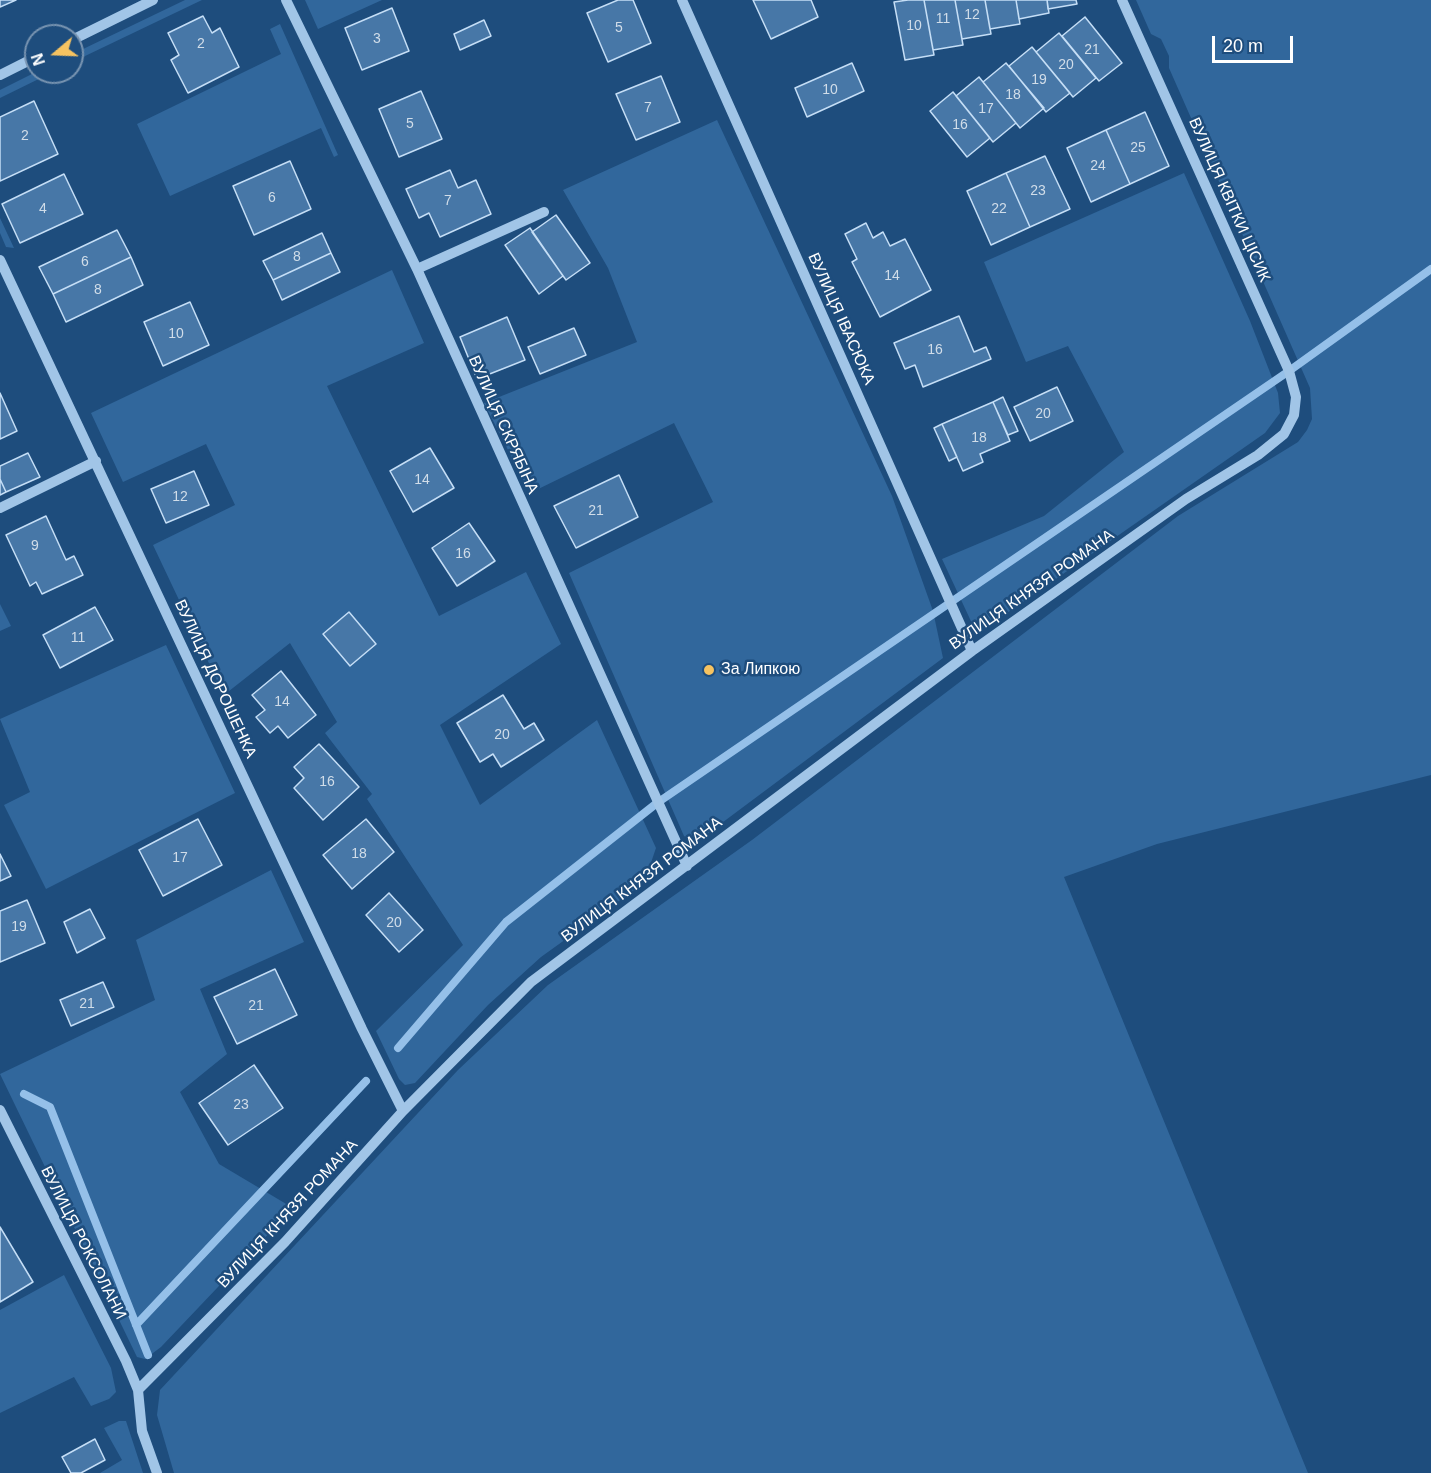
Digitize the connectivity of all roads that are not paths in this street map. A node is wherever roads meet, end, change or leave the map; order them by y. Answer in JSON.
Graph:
{"nodes":[{"id":1,"x":153,"y":0,"type":"edge"},
{"id":2,"x":286,"y":0,"type":"edge"},
{"id":3,"x":682,"y":0,"type":"edge"},
{"id":4,"x":1122,"y":0,"type":"edge"},
{"id":5,"x":84,"y":34,"type":"edge"},
{"id":6,"x":24,"y":63,"type":"edge"},
{"id":7,"x":0,"y":75,"type":"edge"},
{"id":8,"x":544,"y":212,"type":"dead end"},
{"id":9,"x":0,"y":260,"type":"edge"},
{"id":10,"x":417,"y":269,"type":"junction"},
{"id":11,"x":1294,"y":415,"type":"joint"},
{"id":12,"x":96,"y":461,"type":"junction"},
{"id":13,"x":0,"y":508,"type":"edge"},
{"id":14,"x":972,"y":651,"type":"junction"},
{"id":15,"x":687,"y":866,"type":"junction"},
{"id":16,"x":0,"y":1110,"type":"edge"},
{"id":17,"x":402,"y":1111,"type":"junction"},
{"id":18,"x":138,"y":1390,"type":"junction"},
{"id":19,"x":157,"y":1473,"type":"edge"}],
"edges":[{"from":1,"to":5,"type":"street"},
{"from":2,"to":10,"type":"street","name":"ВУЛИЦЯ СКРЯБІНА"},
{"from":3,"to":14,"type":"street","name":"ВУЛИЦЯ ІВАСЮКА"},
{"from":4,"to":11,"type":"street","name":"ВУЛИЦЯ КВІТКИ ЦІСИК"},
{"from":6,"to":7,"type":"street"},
{"from":8,"to":10,"type":"street"},
{"from":9,"to":12,"type":"street","name":"ВУЛИЦЯ ДОРОШЕНКА"},
{"from":10,"to":15,"type":"street","name":"ВУЛИЦЯ СКРЯБІНА"},
{"from":11,"to":14,"type":"street","name":"ВУЛИЦЯ КНЯЗЯ РОМАНА"},
{"from":12,"to":13,"type":"street"},
{"from":12,"to":17,"type":"street","name":"ВУЛИЦЯ ДОРОШЕНКА"},
{"from":14,"to":15,"type":"street","name":"ВУЛИЦЯ КНЯЗЯ РОМАНА"},
{"from":15,"to":17,"type":"street","name":"ВУЛИЦЯ КНЯЗЯ РОМАНА"},
{"from":16,"to":18,"type":"street","name":"ВУЛИЦЯ РОКСОЛАНИ"},
{"from":17,"to":18,"type":"street","name":"ВУЛИЦЯ КНЯЗЯ РОМАНА"},
{"from":18,"to":19,"type":"street"}]}
